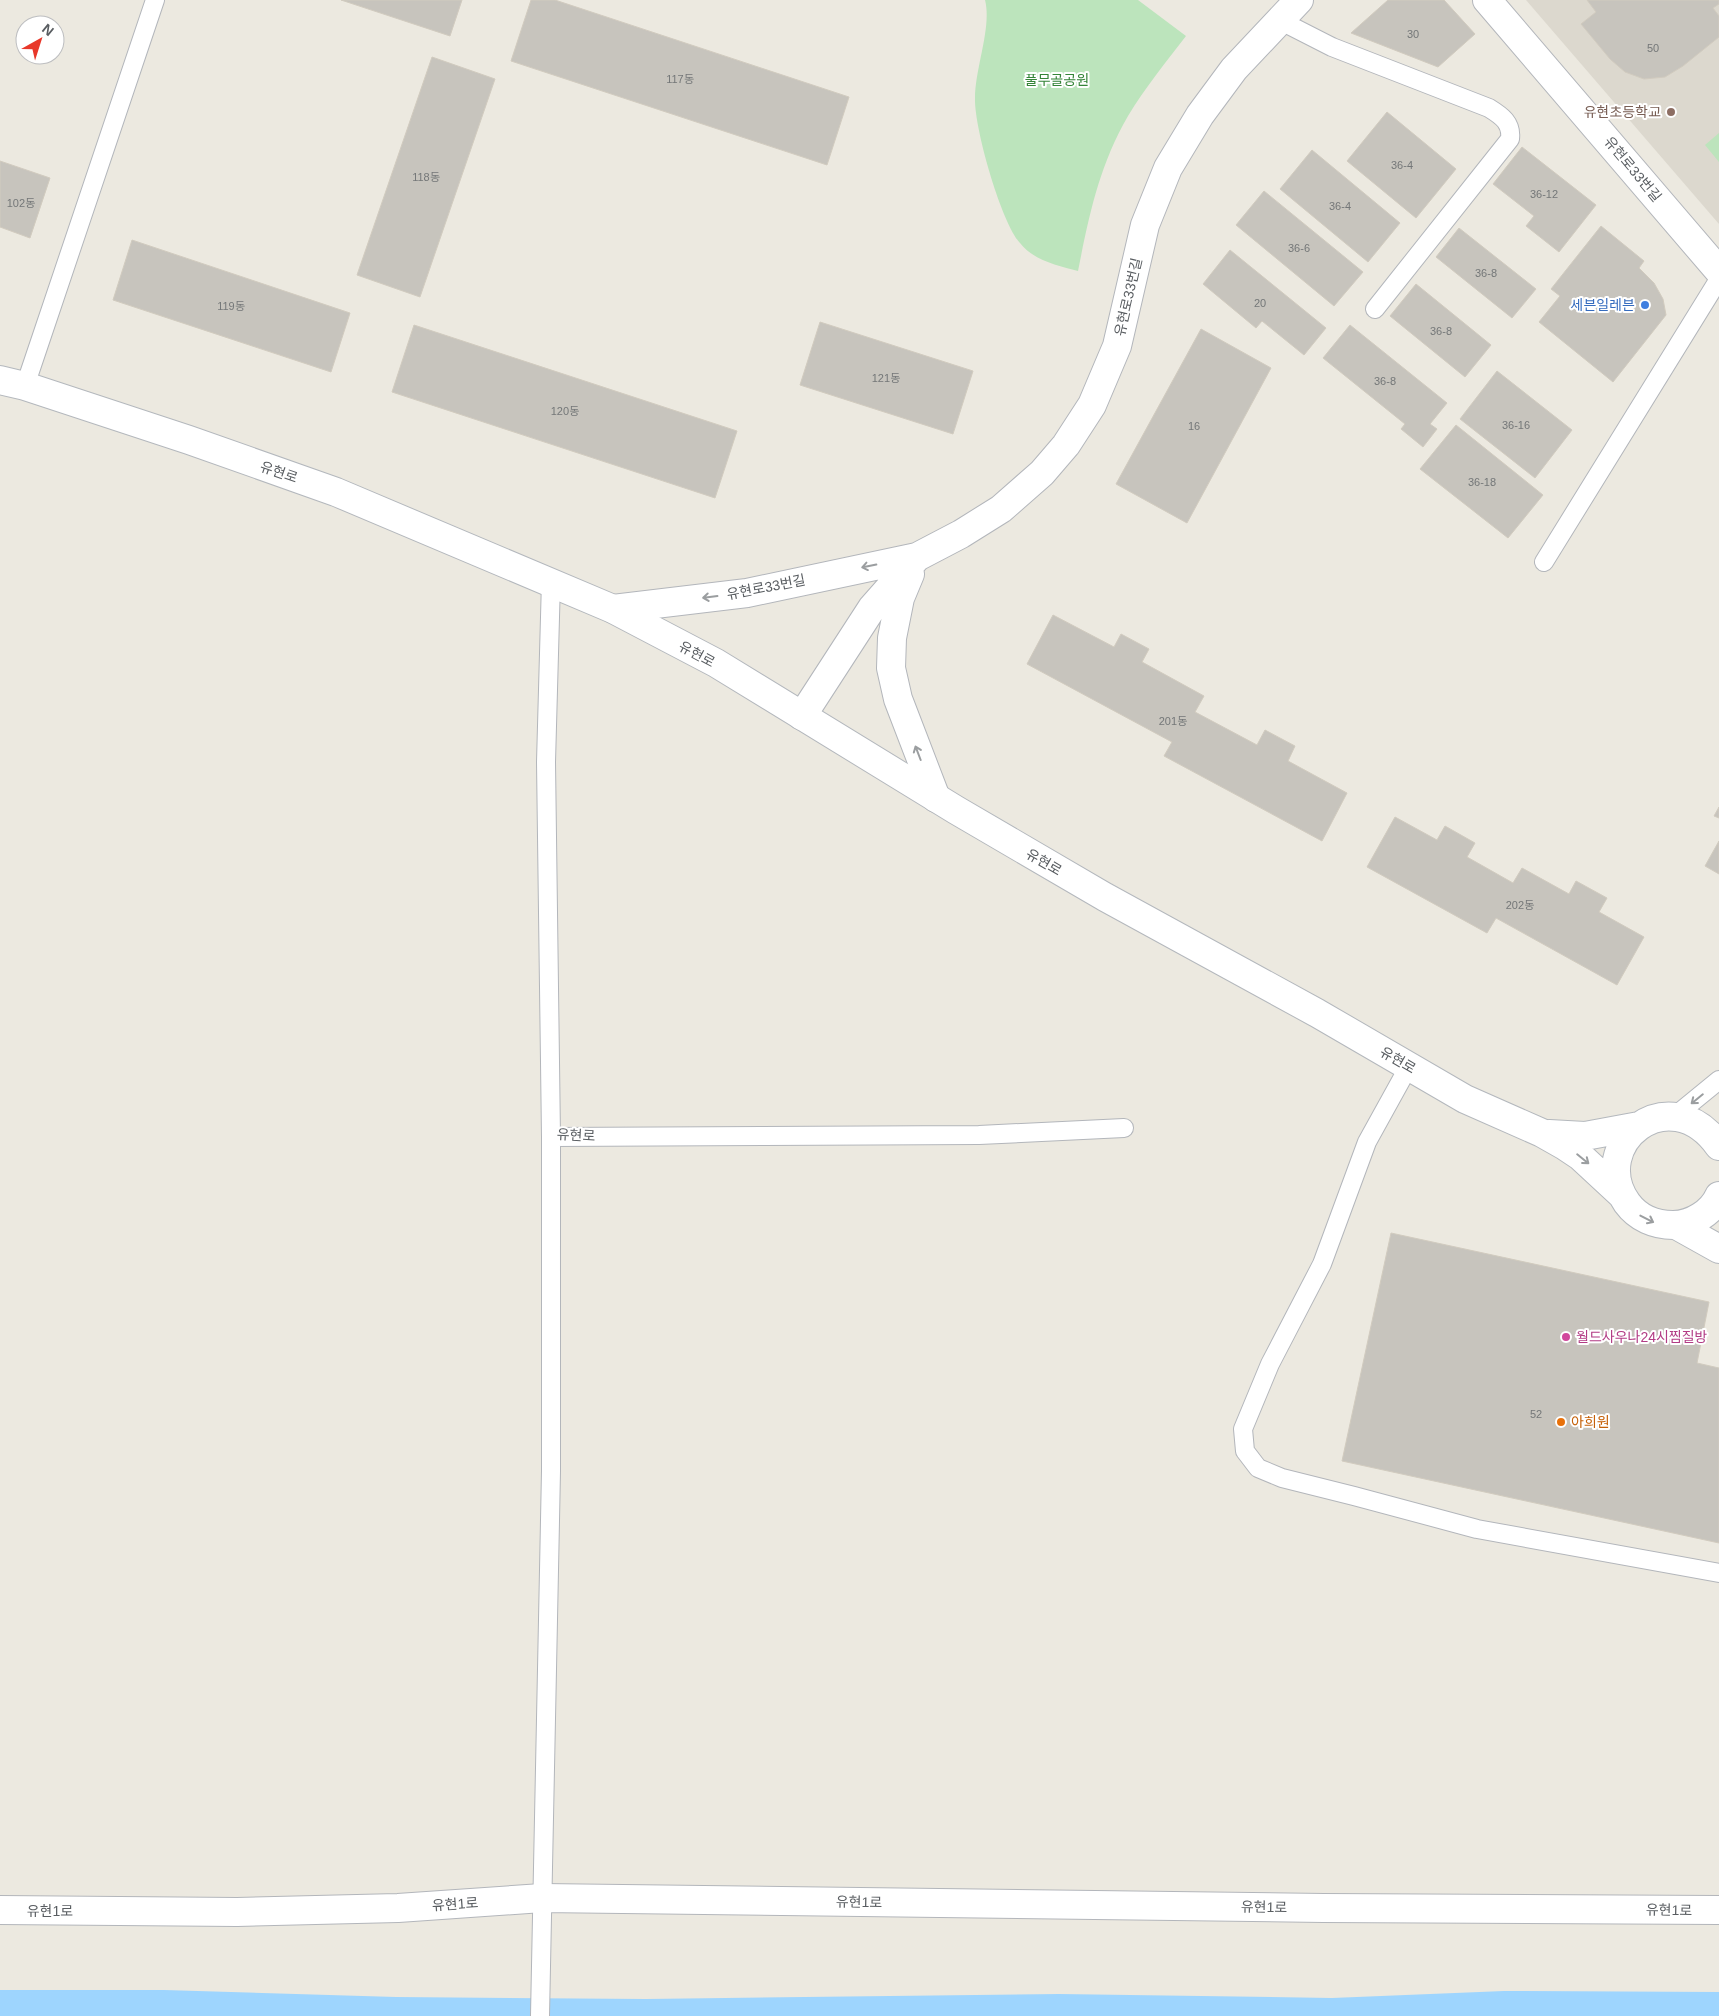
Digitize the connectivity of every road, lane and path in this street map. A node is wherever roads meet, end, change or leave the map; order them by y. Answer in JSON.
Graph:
{"nodes":[{"id":1,"x":155,"y":0,"type":"edge"},
{"id":2,"x":1299,"y":0,"type":"edge"},
{"id":3,"x":1487,"y":0,"type":"edge"},
{"id":4,"x":1279,"y":20,"type":"junction"},
{"id":5,"x":1719,"y":271,"type":"edge"},
{"id":6,"x":1719,"y":279,"type":"edge"},
{"id":7,"x":1375,"y":309,"type":"dead end"},
{"id":8,"x":12,"y":383,"type":"edge"},
{"id":9,"x":917,"y":557,"type":"junction"},
{"id":10,"x":1544,"y":562,"type":"dead end"},
{"id":11,"x":552,"y":581,"type":"junction"},
{"id":12,"x":613,"y":609,"type":"junction"},
{"id":13,"x":802,"y":716,"type":"junction"},
{"id":14,"x":936,"y":798,"type":"junction"},
{"id":15,"x":1409,"y":1066,"type":"junction"},
{"id":16,"x":1719,"y":1080,"type":"edge"},
{"id":17,"x":1676,"y":1116,"type":"junction"},
{"id":18,"x":1639,"y":1126,"type":"junction"},
{"id":19,"x":1124,"y":1128,"type":"dead end"},
{"id":20,"x":1542,"y":1133,"type":"junction"},
{"id":21,"x":551,"y":1137,"type":"junction"},
{"id":22,"x":1719,"y":1146,"type":"edge"},
{"id":23,"x":1621,"y":1194,"type":"junction"},
{"id":24,"x":1719,"y":1196,"type":"edge"},
{"id":25,"x":1676,"y":1225,"type":"junction"},
{"id":26,"x":1719,"y":1250,"type":"edge"},
{"id":27,"x":1719,"y":1573,"type":"edge"},
{"id":28,"x":542,"y":1907,"type":"junction"},
{"id":29,"x":0,"y":1910,"type":"edge"},
{"id":30,"x":1719,"y":1910,"type":"edge"},
{"id":31,"x":540,"y":2016,"type":"edge"}],
"edges":[{"from":1,"to":8,"type":"lane"},
{"from":2,"to":4,"type":"street","name":"유현로33번길"},
{"from":3,"to":5,"type":"street","name":"유현로33번길"},
{"from":4,"to":7,"type":"lane"},
{"from":4,"to":9,"type":"street","name":"유현로33번길"},
{"from":6,"to":10,"type":"lane"},
{"from":8,"to":11,"type":"street","name":"유현로"},
{"from":9,"to":12,"type":"street","name":"유현로33번길","one_way":true},
{"from":9,"to":13,"type":"street","name":"유현로33번길"},
{"from":14,"to":9,"type":"street","one_way":true},
{"from":11,"to":12,"type":"street","name":"유현로"},
{"from":11,"to":21,"type":"lane","name":"유현로"},
{"from":12,"to":13,"type":"street","name":"유현로"},
{"from":13,"to":14,"type":"street","name":"유현로"},
{"from":14,"to":15,"type":"street","name":"유현로"},
{"from":15,"to":20,"type":"street","name":"유현로"},
{"from":15,"to":27,"type":"lane"},
{"from":16,"to":17,"type":"lane","one_way":true},
{"from":17,"to":18,"type":"street"},
{"from":17,"to":22,"type":"street"},
{"from":18,"to":20,"type":"street"},
{"from":18,"to":23,"type":"street"},
{"from":19,"to":21,"type":"lane","name":"유현로"},
{"from":20,"to":23,"type":"street","one_way":true},
{"from":21,"to":28,"type":"lane"},
{"from":23,"to":25,"type":"street","one_way":true},
{"from":24,"to":25,"type":"street"},
{"from":25,"to":26,"type":"street"},
{"from":28,"to":29,"type":"street","name":"유현1로"},
{"from":28,"to":30,"type":"street","name":"유현1로"},
{"from":28,"to":31,"type":"lane"}]}
